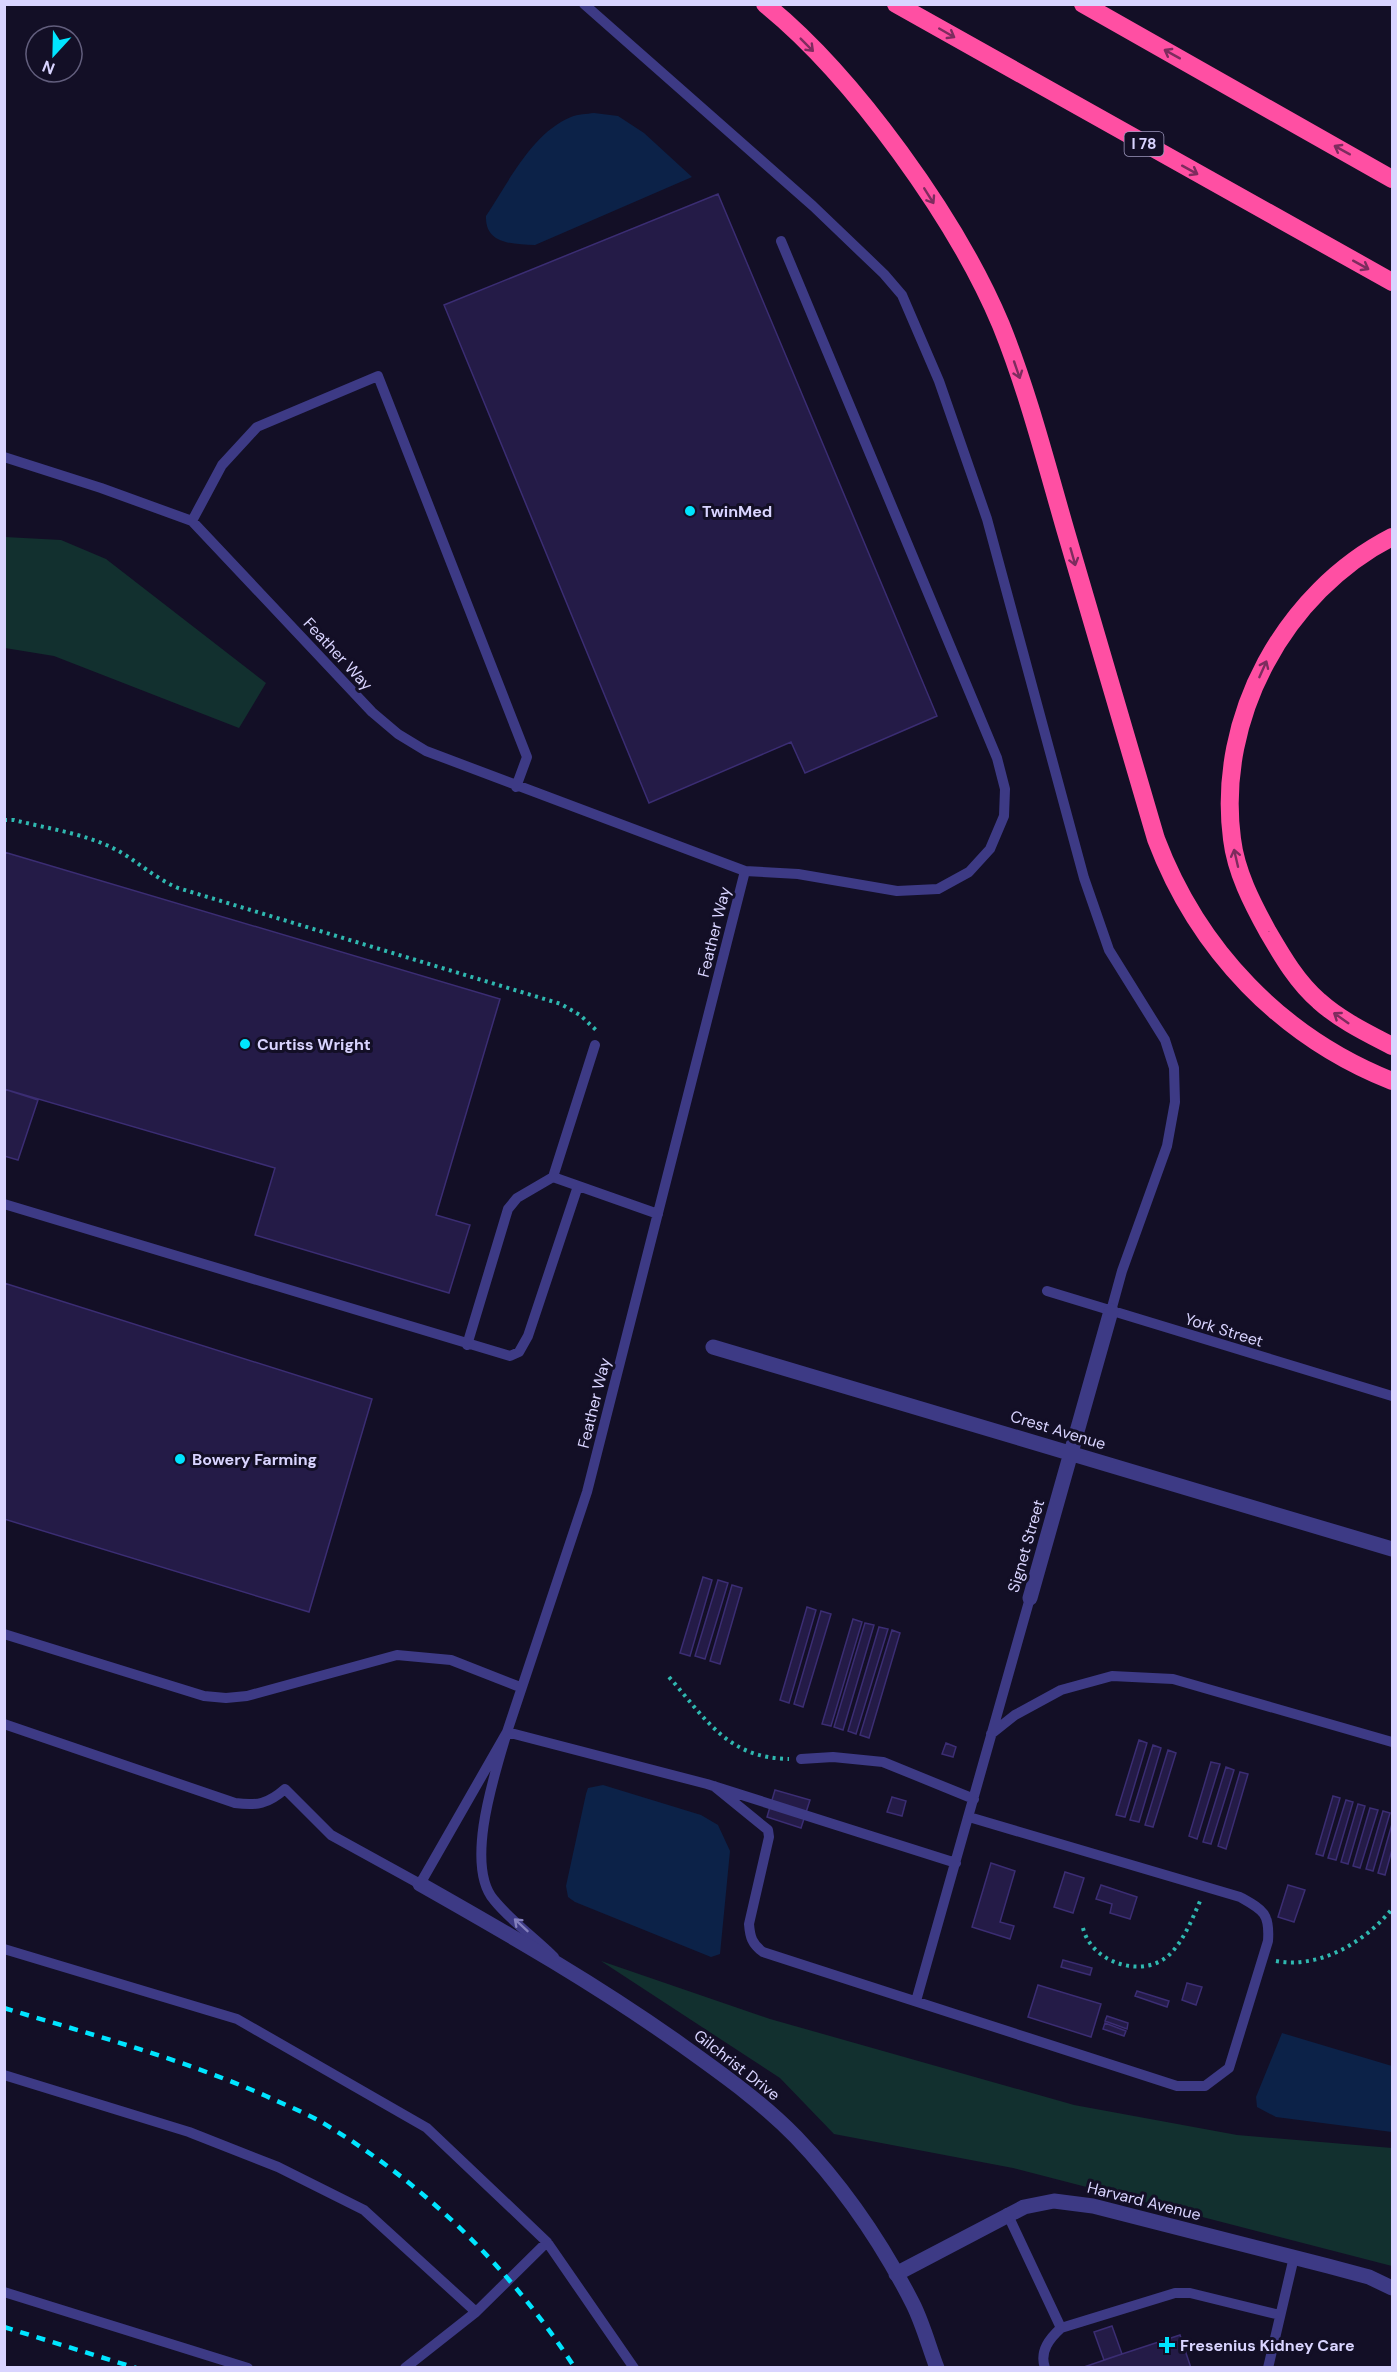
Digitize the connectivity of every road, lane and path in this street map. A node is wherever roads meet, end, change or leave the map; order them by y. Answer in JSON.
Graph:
{"nodes":[{"id":1,"x":584,"y":4,"type":"edge"},
{"id":2,"x":765,"y":4,"type":"edge"},
{"id":3,"x":896,"y":4,"type":"edge"},
{"id":4,"x":1083,"y":4,"type":"edge"},
{"id":5,"x":1392,"y":179,"type":"edge"},
{"id":6,"x":782,"y":241,"type":"dead end"},
{"id":7,"x":1392,"y":282,"type":"edge"},
{"id":8,"x":4,"y":457,"type":"edge"},
{"id":9,"x":192,"y":521,"type":"junction"},
{"id":10,"x":1392,"y":537,"type":"edge"},
{"id":11,"x":516,"y":787,"type":"junction"},
{"id":12,"x":4,"y":820,"type":"edge"},
{"id":13,"x":745,"y":871,"type":"junction"},
{"id":14,"x":595,"y":1045,"type":"joint"},
{"id":15,"x":1392,"y":1046,"type":"edge"},
{"id":16,"x":1392,"y":1081,"type":"edge"},
{"id":17,"x":553,"y":1177,"type":"junction"},
{"id":18,"x":578,"y":1186,"type":"junction"},
{"id":19,"x":4,"y":1204,"type":"edge"},
{"id":20,"x":658,"y":1214,"type":"junction"},
{"id":21,"x":1047,"y":1291,"type":"dead end"},
{"id":22,"x":1111,"y":1311,"type":"junction"},
{"id":23,"x":467,"y":1345,"type":"junction"},
{"id":24,"x":713,"y":1347,"type":"dead end"},
{"id":25,"x":1392,"y":1396,"type":"edge"},
{"id":26,"x":1071,"y":1453,"type":"junction"},
{"id":27,"x":1392,"y":1549,"type":"edge"},
{"id":28,"x":1030,"y":1598,"type":"joint"},
{"id":29,"x":4,"y":1634,"type":"edge"},
{"id":30,"x":669,"y":1677,"type":"dead end"},
{"id":31,"x":520,"y":1688,"type":"junction"},
{"id":32,"x":4,"y":1724,"type":"edge"},
{"id":33,"x":507,"y":1732,"type":"junction"},
{"id":34,"x":991,"y":1734,"type":"junction"},
{"id":35,"x":1392,"y":1742,"type":"edge"},
{"id":36,"x":801,"y":1759,"type":"joint"},
{"id":37,"x":714,"y":1786,"type":"junction"},
{"id":38,"x":975,"y":1795,"type":"junction"},
{"id":39,"x":969,"y":1817,"type":"junction"},
{"id":40,"x":956,"y":1863,"type":"junction"},
{"id":41,"x":420,"y":1884,"type":"junction"},
{"id":42,"x":1206,"y":1887,"type":"junction"},
{"id":43,"x":1392,"y":1909,"type":"edge"},
{"id":44,"x":1083,"y":1928,"type":"dead end"},
{"id":45,"x":4,"y":1948,"type":"edge"},
{"id":46,"x":1262,"y":1959,"type":"junction"},
{"id":47,"x":563,"y":1965,"type":"junction"},
{"id":48,"x":916,"y":2001,"type":"junction"},
{"id":49,"x":4,"y":2075,"type":"edge"},
{"id":50,"x":1007,"y":2213,"type":"junction"},
{"id":51,"x":547,"y":2242,"type":"junction"},
{"id":52,"x":1294,"y":2257,"type":"junction"},
{"id":53,"x":896,"y":2274,"type":"junction"},
{"id":54,"x":1392,"y":2288,"type":"edge"},
{"id":55,"x":4,"y":2292,"type":"edge"},
{"id":56,"x":476,"y":2312,"type":"junction"},
{"id":57,"x":1280,"y":2315,"type":"junction"},
{"id":58,"x":1061,"y":2328,"type":"junction"},
{"id":59,"x":248,"y":2367,"type":"edge"},
{"id":60,"x":405,"y":2367,"type":"edge"},
{"id":61,"x":634,"y":2367,"type":"edge"},
{"id":62,"x":937,"y":2367,"type":"edge"},
{"id":63,"x":1045,"y":2367,"type":"edge"},
{"id":64,"x":1268,"y":2367,"type":"edge"}],
"edges":[{"from":1,"to":22,"type":"lane"},
{"from":2,"to":16,"type":"highway","one_way":true},
{"from":3,"to":7,"type":"highway","number":"I 78","one_way":true},
{"from":5,"to":4,"type":"highway","one_way":true},
{"from":6,"to":13,"type":"lane"},
{"from":8,"to":9,"type":"lane","name":"Feather Way"},
{"from":9,"to":11,"type":"lane","name":"Feather Way"},
{"from":9,"to":11,"type":"lane"},
{"from":15,"to":10,"type":"highway","one_way":true},
{"from":11,"to":13,"type":"lane","name":"Feather Way"},
{"from":12,"to":14,"type":"path"},
{"from":13,"to":20,"type":"lane","name":"Feather Way"},
{"from":14,"to":17,"type":"lane"},
{"from":17,"to":18,"type":"lane"},
{"from":17,"to":23,"type":"lane"},
{"from":18,"to":20,"type":"lane"},
{"from":18,"to":23,"type":"lane"},
{"from":19,"to":23,"type":"lane"},
{"from":20,"to":31,"type":"lane","name":"Feather Way"},
{"from":21,"to":22,"type":"lane","name":"York Street"},
{"from":22,"to":25,"type":"lane","name":"York Street"},
{"from":22,"to":26,"type":"street","name":"Signet Street"},
{"from":24,"to":26,"type":"street","name":"Crest Avenue"},
{"from":26,"to":27,"type":"street","name":"Crest Avenue"},
{"from":26,"to":28,"type":"street","name":"Signet Street"},
{"from":28,"to":34,"type":"lane","name":"Signet Street"},
{"from":29,"to":31,"type":"lane"},
{"from":30,"to":36,"type":"path"},
{"from":31,"to":33,"type":"lane","name":"Feather Way"},
{"from":32,"to":41,"type":"lane"},
{"from":33,"to":37,"type":"lane"},
{"from":33,"to":41,"type":"lane","name":"Feather Way"},
{"from":47,"to":33,"type":"lane","name":"Feather Way","one_way":true},
{"from":34,"to":35,"type":"lane"},
{"from":34,"to":38,"type":"lane","name":"Signet Street"},
{"from":36,"to":38,"type":"lane"},
{"from":37,"to":40,"type":"lane"},
{"from":37,"to":48,"type":"lane"},
{"from":38,"to":39,"type":"lane","name":"Signet Street"},
{"from":39,"to":40,"type":"lane","name":"Signet Street"},
{"from":39,"to":42,"type":"lane"},
{"from":40,"to":48,"type":"lane","name":"Signet Street"},
{"from":41,"to":47,"type":"street","name":"Gilchrist Drive"},
{"from":42,"to":44,"type":"path"},
{"from":42,"to":46,"type":"lane"},
{"from":43,"to":46,"type":"path"},
{"from":45,"to":51,"type":"lane"},
{"from":46,"to":48,"type":"lane"},
{"from":47,"to":53,"type":"street","name":"Gilchrist Drive"},
{"from":49,"to":56,"type":"lane"},
{"from":50,"to":52,"type":"street","name":"Harvard Avenue"},
{"from":50,"to":53,"type":"street","name":"Harvard Avenue"},
{"from":50,"to":58,"type":"lane"},
{"from":51,"to":56,"type":"lane"},
{"from":51,"to":61,"type":"lane"},
{"from":52,"to":54,"type":"street","name":"Harvard Avenue"},
{"from":52,"to":57,"type":"lane"},
{"from":53,"to":62,"type":"street","name":"Gilchrist Drive"},
{"from":55,"to":59,"type":"lane"},
{"from":56,"to":60,"type":"lane"},
{"from":57,"to":58,"type":"lane"},
{"from":57,"to":64,"type":"lane"},
{"from":58,"to":63,"type":"lane"}]}
